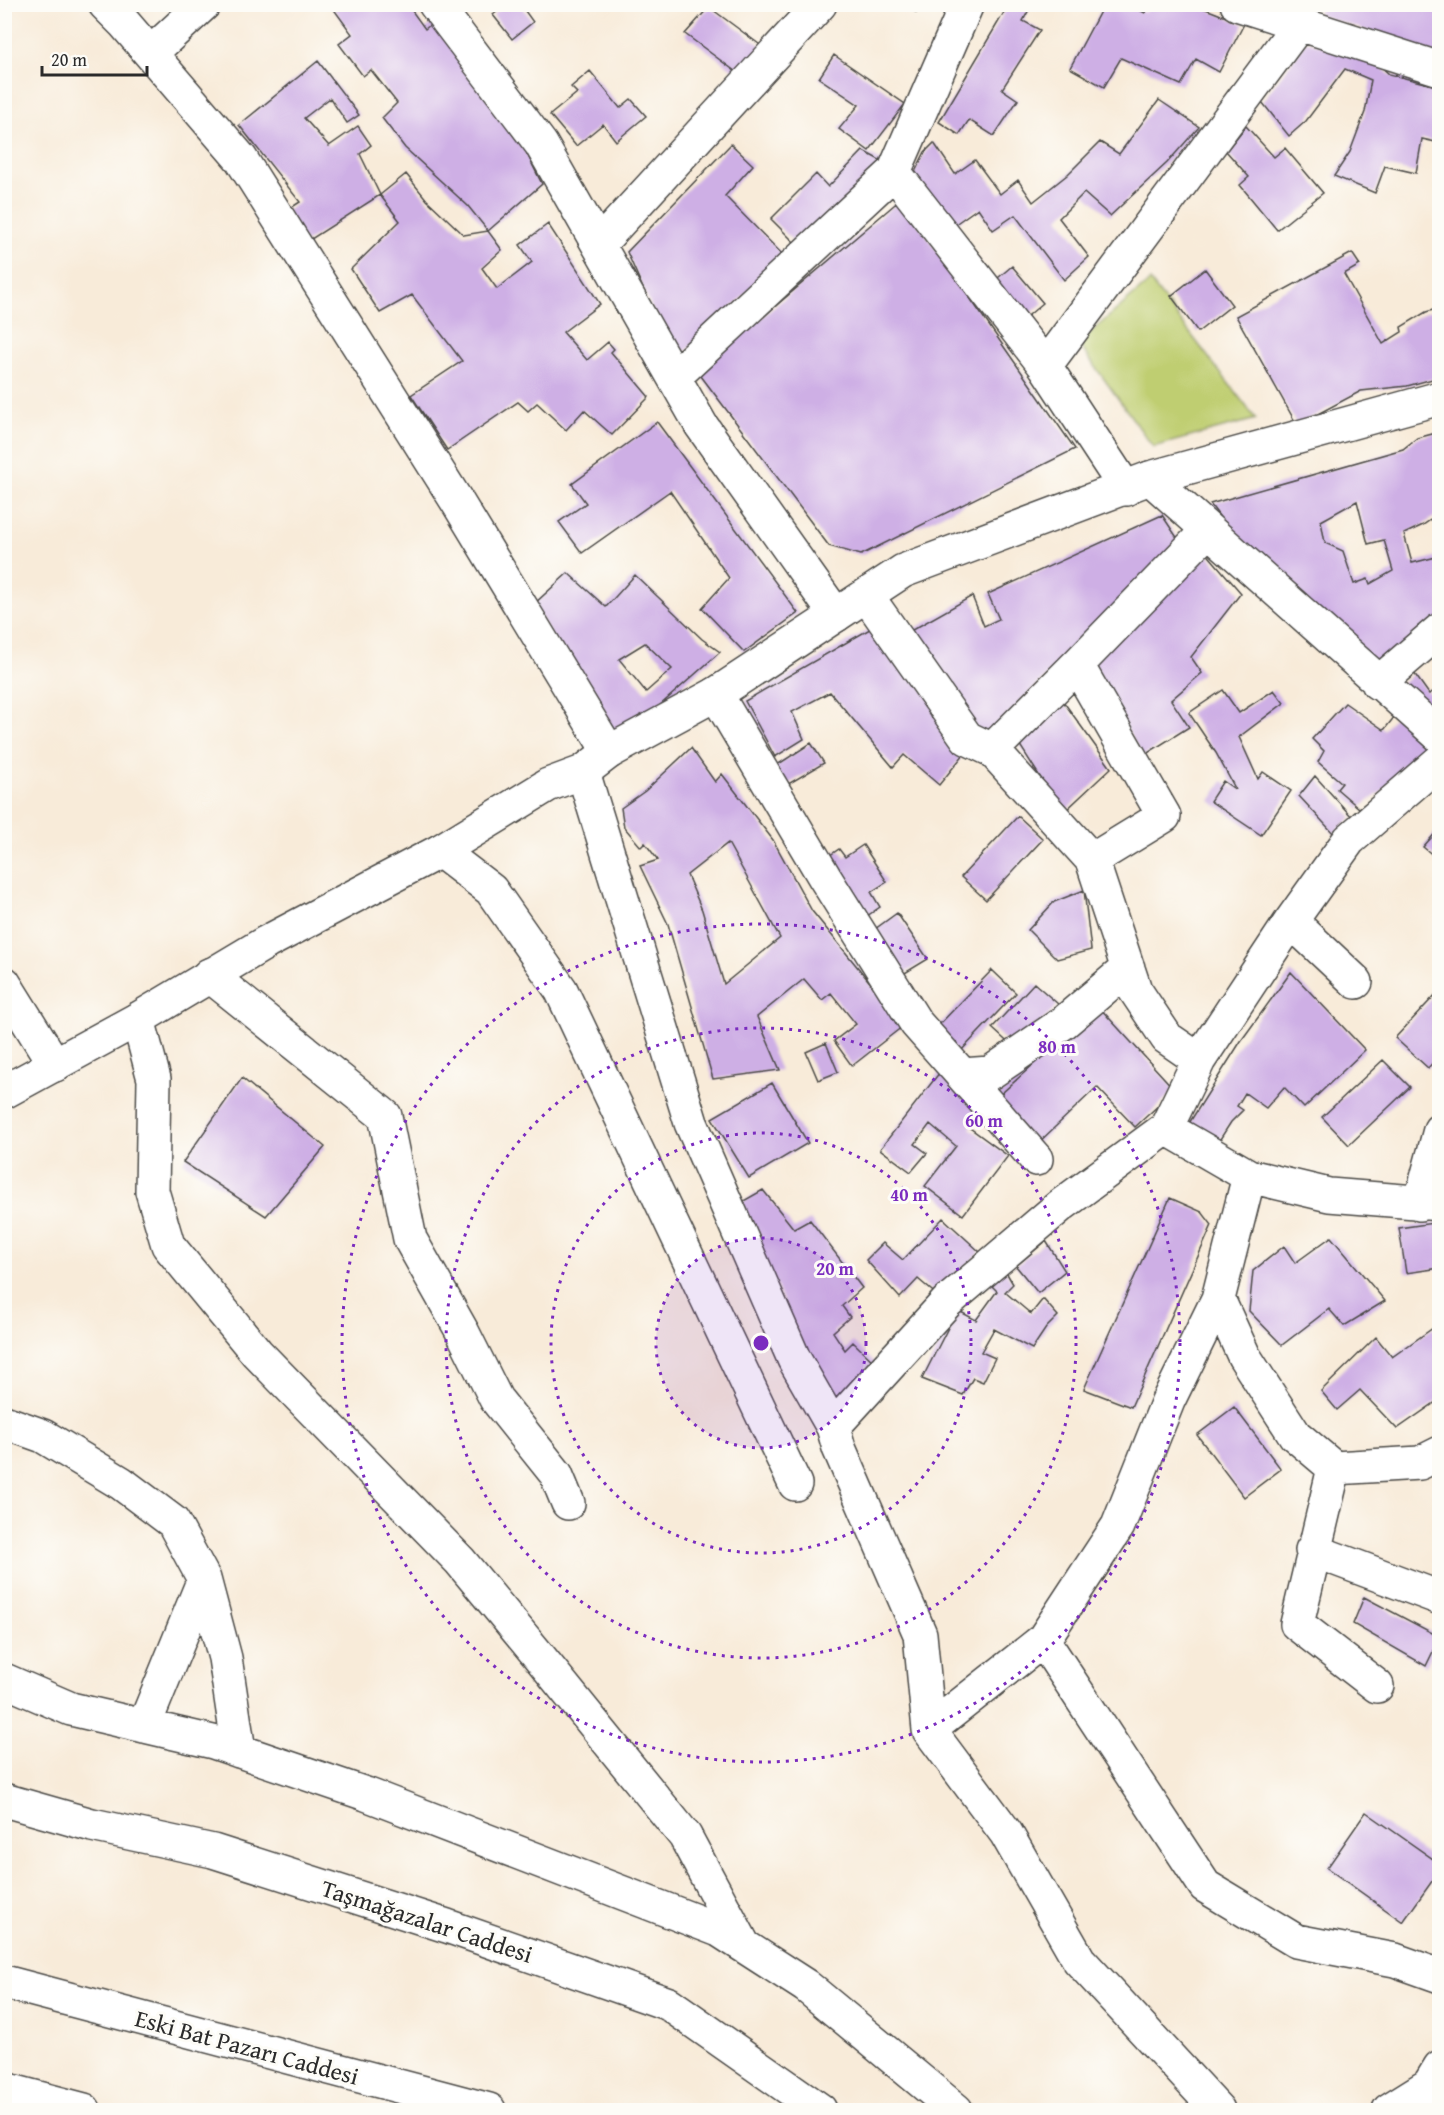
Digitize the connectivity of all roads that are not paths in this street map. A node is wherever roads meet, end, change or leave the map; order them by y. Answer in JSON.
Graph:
{"nodes":[{"id":1,"x":105,"y":4,"type":"edge"},
{"id":2,"x":204,"y":4,"type":"edge"},
{"id":3,"x":435,"y":4,"type":"edge"},
{"id":4,"x":820,"y":4,"type":"edge"},
{"id":5,"x":967,"y":4,"type":"edge"},
{"id":6,"x":1237,"y":4,"type":"edge"},
{"id":7,"x":1300,"y":23,"type":"junction"},
{"id":8,"x":151,"y":53,"type":"junction"},
{"id":9,"x":1440,"y":69,"type":"edge"},
{"id":10,"x":894,"y":172,"type":"junction"},
{"id":11,"x":600,"y":243,"type":"junction"},
{"id":12,"x":1045,"y":366,"type":"junction"},
{"id":13,"x":674,"y":377,"type":"junction"},
{"id":14,"x":1440,"y":398,"type":"edge"},
{"id":15,"x":1138,"y":483,"type":"junction"},
{"id":16,"x":1207,"y":531,"type":"junction"},
{"id":17,"x":867,"y":596,"type":"junction"},
{"id":18,"x":836,"y":615,"type":"junction"},
{"id":19,"x":1440,"y":630,"type":"edge"},
{"id":20,"x":1077,"y":665,"type":"junction"},
{"id":21,"x":1378,"y":684,"type":"junction"},
{"id":22,"x":716,"y":694,"type":"junction"},
{"id":23,"x":1440,"y":736,"type":"edge"},
{"id":24,"x":992,"y":750,"type":"junction"},
{"id":25,"x":609,"y":752,"type":"junction"},
{"id":26,"x":1440,"y":761,"type":"edge"},
{"id":27,"x":583,"y":772,"type":"junction"},
{"id":28,"x":440,"y":852,"type":"junction"},
{"id":29,"x":1092,"y":860,"type":"junction"},
{"id":30,"x":1291,"y":921,"type":"junction"},
{"id":31,"x":1128,"y":968,"type":"junction"},
{"id":32,"x":209,"y":975,"type":"junction"},
{"id":33,"x":1356,"y":982,"type":"dead end"},
{"id":34,"x":4,"y":983,"type":"edge"},
{"id":35,"x":138,"y":1019,"type":"junction"},
{"id":36,"x":1199,"y":1060,"type":"junction"},
{"id":37,"x":55,"y":1065,"type":"junction"},
{"id":38,"x":962,"y":1075,"type":"junction"},
{"id":39,"x":4,"y":1092,"type":"edge"},
{"id":40,"x":1166,"y":1128,"type":"junction"},
{"id":41,"x":1440,"y":1130,"type":"edge"},
{"id":42,"x":1036,"y":1159,"type":"dead end"},
{"id":43,"x":1249,"y":1176,"type":"junction"},
{"id":44,"x":1430,"y":1204,"type":"edge"},
{"id":45,"x":1218,"y":1299,"type":"junction"},
{"id":46,"x":4,"y":1422,"type":"edge"},
{"id":47,"x":833,"y":1427,"type":"junction"},
{"id":48,"x":1440,"y":1453,"type":"edge"},
{"id":49,"x":1334,"y":1468,"type":"junction"},
{"id":50,"x":795,"y":1485,"type":"dead end"},
{"id":51,"x":568,"y":1503,"type":"dead end"},
{"id":52,"x":1312,"y":1550,"type":"junction"},
{"id":53,"x":204,"y":1579,"type":"junction"},
{"id":54,"x":1440,"y":1598,"type":"edge"},
{"id":55,"x":1043,"y":1640,"type":"junction"},
{"id":56,"x":4,"y":1680,"type":"edge"},
{"id":57,"x":1377,"y":1686,"type":"dead end"},
{"id":58,"x":144,"y":1726,"type":"junction"},
{"id":59,"x":928,"y":1730,"type":"junction"},
{"id":60,"x":239,"y":1751,"type":"junction"},
{"id":61,"x":4,"y":1800,"type":"edge"},
{"id":62,"x":744,"y":1946,"type":"junction"},
{"id":63,"x":1440,"y":1976,"type":"edge"},
{"id":64,"x":4,"y":1982,"type":"edge"},
{"id":65,"x":1440,"y":2067,"type":"edge"},
{"id":66,"x":4,"y":2089,"type":"edge"},
{"id":67,"x":84,"y":2110,"type":"edge"},
{"id":68,"x":489,"y":2110,"type":"edge"},
{"id":69,"x":819,"y":2110,"type":"edge"},
{"id":70,"x":956,"y":2110,"type":"edge"},
{"id":71,"x":1218,"y":2110,"type":"edge"},
{"id":72,"x":1389,"y":2110,"type":"edge"}],
"edges":[{"from":1,"to":8,"type":"street"},
{"from":2,"to":8,"type":"street"},
{"from":3,"to":11,"type":"street"},
{"from":4,"to":11,"type":"street"},
{"from":5,"to":10,"type":"street"},
{"from":6,"to":7,"type":"street"},
{"from":7,"to":9,"type":"street"},
{"from":7,"to":12,"type":"street"},
{"from":8,"to":25,"type":"street"},
{"from":10,"to":12,"type":"street"},
{"from":10,"to":13,"type":"street"},
{"from":11,"to":13,"type":"street"},
{"from":12,"to":15,"type":"street"},
{"from":13,"to":18,"type":"street"},
{"from":14,"to":15,"type":"street"},
{"from":15,"to":16,"type":"street"},
{"from":15,"to":17,"type":"street"},
{"from":16,"to":20,"type":"street"},
{"from":16,"to":21,"type":"street"},
{"from":17,"to":18,"type":"street"},
{"from":17,"to":24,"type":"street"},
{"from":18,"to":22,"type":"street"},
{"from":19,"to":21,"type":"street"},
{"from":20,"to":24,"type":"street"},
{"from":20,"to":29,"type":"street"},
{"from":21,"to":23,"type":"street"},
{"from":22,"to":25,"type":"street"},
{"from":22,"to":38,"type":"street"},
{"from":24,"to":29,"type":"street"},
{"from":25,"to":27,"type":"street"},
{"from":26,"to":30,"type":"street"},
{"from":27,"to":28,"type":"street"},
{"from":27,"to":47,"type":"street"},
{"from":28,"to":32,"type":"street"},
{"from":28,"to":50,"type":"street"},
{"from":29,"to":31,"type":"street"},
{"from":30,"to":33,"type":"street"},
{"from":30,"to":36,"type":"street"},
{"from":31,"to":36,"type":"street"},
{"from":31,"to":38,"type":"street"},
{"from":32,"to":35,"type":"street"},
{"from":32,"to":51,"type":"street"},
{"from":34,"to":37,"type":"street"},
{"from":35,"to":37,"type":"street"},
{"from":35,"to":62,"type":"street"},
{"from":36,"to":40,"type":"street"},
{"from":37,"to":39,"type":"street"},
{"from":38,"to":42,"type":"street"},
{"from":40,"to":43,"type":"street"},
{"from":40,"to":47,"type":"street"},
{"from":41,"to":44,"type":"street"},
{"from":43,"to":44,"type":"street"},
{"from":43,"to":45,"type":"street"},
{"from":45,"to":49,"type":"street"},
{"from":45,"to":55,"type":"street"},
{"from":46,"to":53,"type":"street"},
{"from":47,"to":59,"type":"street"},
{"from":48,"to":49,"type":"street"},
{"from":49,"to":52,"type":"street"},
{"from":52,"to":54,"type":"street"},
{"from":52,"to":57,"type":"street"},
{"from":53,"to":58,"type":"street"},
{"from":53,"to":60,"type":"street"},
{"from":55,"to":59,"type":"street"},
{"from":55,"to":63,"type":"street"},
{"from":56,"to":58,"type":"street"},
{"from":58,"to":60,"type":"street"},
{"from":59,"to":71,"type":"street"},
{"from":60,"to":62,"type":"street"},
{"from":61,"to":69,"type":"street","name":"Taşmağazalar Caddesi"},
{"from":62,"to":70,"type":"street"},
{"from":64,"to":68,"type":"street","name":"Eski Bat Pazarı Caddesi"},
{"from":65,"to":72,"type":"street"},
{"from":66,"to":67,"type":"street"}]}
